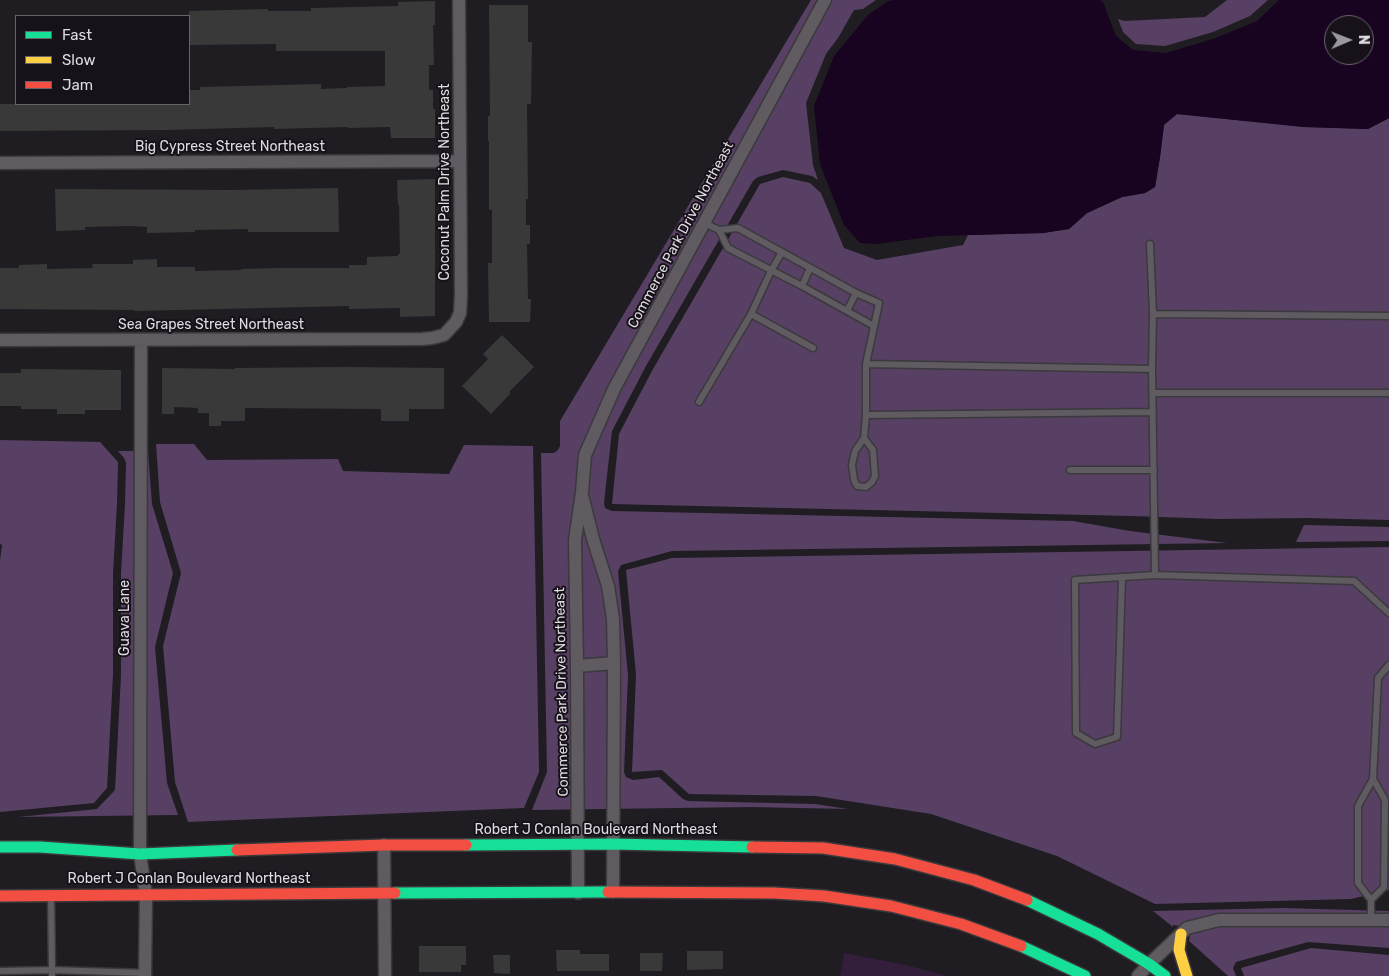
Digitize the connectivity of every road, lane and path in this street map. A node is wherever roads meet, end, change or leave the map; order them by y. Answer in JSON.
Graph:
{"nodes":[{"id":1,"x":459,"y":0,"type":"edge"},
{"id":2,"x":825,"y":0,"type":"edge"},
{"id":3,"x":460,"y":161,"type":"junction"},
{"id":4,"x":0,"y":163,"type":"edge"},
{"id":5,"x":704,"y":224,"type":"junction"},
{"id":6,"x":719,"y":230,"type":"junction"},
{"id":7,"x":1150,"y":244,"type":"dead end"},
{"id":8,"x":782,"y":252,"type":"junction"},
{"id":9,"x":810,"y":268,"type":"junction"},
{"id":10,"x":771,"y":271,"type":"junction"},
{"id":11,"x":802,"y":286,"type":"junction"},
{"id":12,"x":856,"y":293,"type":"junction"},
{"id":13,"x":847,"y":311,"type":"junction"},
{"id":14,"x":751,"y":314,"type":"junction"},
{"id":15,"x":1153,"y":314,"type":"junction"},
{"id":16,"x":1389,"y":316,"type":"edge"},
{"id":17,"x":874,"y":326,"type":"junction"},
{"id":18,"x":422,"y":339,"type":"joint"},
{"id":19,"x":0,"y":340,"type":"edge"},
{"id":20,"x":141,"y":340,"type":"junction"},
{"id":21,"x":812,"y":348,"type":"dead end"},
{"id":22,"x":866,"y":364,"type":"junction"},
{"id":23,"x":1152,"y":369,"type":"junction"},
{"id":24,"x":1153,"y":393,"type":"junction"},
{"id":25,"x":1389,"y":394,"type":"edge"},
{"id":26,"x":699,"y":402,"type":"dead end"},
{"id":27,"x":1153,"y":412,"type":"junction"},
{"id":28,"x":866,"y":414,"type":"junction"},
{"id":29,"x":864,"y":438,"type":"junction"},
{"id":30,"x":1070,"y":470,"type":"dead end"},
{"id":31,"x":1154,"y":470,"type":"junction"},
{"id":32,"x":582,"y":492,"type":"junction"},
{"id":33,"x":1155,"y":575,"type":"junction"},
{"id":34,"x":1122,"y":578,"type":"junction"},
{"id":35,"x":1389,"y":613,"type":"edge"},
{"id":36,"x":614,"y":663,"type":"junction"},
{"id":37,"x":1389,"y":665,"type":"edge"},
{"id":38,"x":577,"y":666,"type":"junction"},
{"id":39,"x":1373,"y":779,"type":"junction"},
{"id":40,"x":578,"y":844,"type":"junction"},
{"id":41,"x":613,"y":844,"type":"junction"},
{"id":42,"x":384,"y":845,"type":"junction"},
{"id":43,"x":0,"y":848,"type":"edge"},
{"id":44,"x":140,"y":854,"type":"junction"},
{"id":45,"x":613,"y":892,"type":"junction"},
{"id":46,"x":384,"y":893,"type":"junction"},
{"id":47,"x":578,"y":893,"type":"junction"},
{"id":48,"x":51,"y":895,"type":"junction"},
{"id":49,"x":146,"y":895,"type":"junction"},
{"id":50,"x":0,"y":896,"type":"edge"},
{"id":51,"x":1371,"y":900,"type":"junction"},
{"id":52,"x":1371,"y":919,"type":"junction"},
{"id":53,"x":1389,"y":920,"type":"edge"},
{"id":54,"x":1181,"y":934,"type":"junction"},
{"id":55,"x":1149,"y":964,"type":"junction"},
{"id":56,"x":0,"y":971,"type":"edge"},
{"id":57,"x":52,"y":973,"type":"edge"},
{"id":58,"x":145,"y":975,"type":"edge"},
{"id":59,"x":385,"y":976,"type":"edge"},
{"id":60,"x":1085,"y":976,"type":"edge"},
{"id":61,"x":1138,"y":976,"type":"edge"},
{"id":62,"x":1165,"y":976,"type":"edge"},
{"id":63,"x":1187,"y":976,"type":"edge"}],
"edges":[{"from":1,"to":3,"type":"street","name":"Coconut Palm Drive Northeast"},
{"from":2,"to":5,"type":"street","name":"Commerce Park Drive Northeast"},
{"from":3,"to":4,"type":"street","name":"Big Cypress Street Northeast"},
{"from":3,"to":18,"type":"street","name":"Coconut Palm Drive Northeast"},
{"from":5,"to":6,"type":"lane"},
{"from":5,"to":32,"type":"street","name":"Commerce Park Drive Northeast"},
{"from":6,"to":8,"type":"lane"},
{"from":6,"to":10,"type":"lane"},
{"from":7,"to":15,"type":"lane"},
{"from":8,"to":9,"type":"lane"},
{"from":8,"to":10,"type":"lane"},
{"from":9,"to":11,"type":"lane"},
{"from":9,"to":12,"type":"lane"},
{"from":10,"to":11,"type":"lane"},
{"from":10,"to":14,"type":"lane"},
{"from":11,"to":13,"type":"lane"},
{"from":12,"to":13,"type":"lane"},
{"from":12,"to":17,"type":"lane"},
{"from":13,"to":17,"type":"lane"},
{"from":14,"to":21,"type":"lane"},
{"from":14,"to":26,"type":"lane"},
{"from":15,"to":16,"type":"lane"},
{"from":15,"to":23,"type":"lane"},
{"from":17,"to":22,"type":"lane"},
{"from":18,"to":20,"type":"street","name":"Sea Grapes Street Northeast"},
{"from":19,"to":20,"type":"street","name":"Sea Grapes Street Northeast"},
{"from":20,"to":44,"type":"street","name":"Guava Lane"},
{"from":22,"to":23,"type":"lane"},
{"from":22,"to":28,"type":"lane"},
{"from":23,"to":24,"type":"lane"},
{"from":24,"to":25,"type":"lane"},
{"from":24,"to":27,"type":"lane"},
{"from":27,"to":28,"type":"lane"},
{"from":27,"to":31,"type":"lane"},
{"from":28,"to":29,"type":"lane"},
{"from":29,"to":29,"type":"lane"},
{"from":30,"to":31,"type":"lane"},
{"from":31,"to":33,"type":"lane"},
{"from":32,"to":36,"type":"street","name":"Commerce Park Drive Northeast"},
{"from":32,"to":38,"type":"street","name":"Commerce Park Drive Northeast"},
{"from":33,"to":34,"type":"lane"},
{"from":33,"to":35,"type":"lane"},
{"from":34,"to":34,"type":"lane"},
{"from":36,"to":38,"type":"street"},
{"from":36,"to":41,"type":"street","name":"Commerce Park Drive Northeast"},
{"from":37,"to":39,"type":"lane"},
{"from":38,"to":40,"type":"street","name":"Commerce Park Drive Northeast"},
{"from":39,"to":51,"type":"lane"},
{"from":39,"to":51,"type":"lane"},
{"from":40,"to":41,"type":"main road","name":"Robert J Conlan Boulevard Northeast"},
{"from":40,"to":42,"type":"main road","name":"Robert J Conlan Boulevard Northeast"},
{"from":40,"to":47,"type":"street","name":"Commerce Park Drive Northeast"},
{"from":41,"to":45,"type":"street","name":"Commerce Park Drive Northeast"},
{"from":41,"to":55,"type":"main road","name":"Robert J Conlan Boulevard Northeast"},
{"from":42,"to":44,"type":"main road","name":"Robert J Conlan Boulevard Northeast"},
{"from":42,"to":46,"type":"street"},
{"from":43,"to":44,"type":"main road","name":"Robert J Conlan Boulevard Northeast"},
{"from":44,"to":49,"type":"street","name":"Guava Lane"},
{"from":45,"to":47,"type":"main road","name":"Robert J Conlan Boulevard Northeast"},
{"from":45,"to":60,"type":"main road","name":"Robert J Conlan Boulevard Northeast"},
{"from":46,"to":47,"type":"main road","name":"Robert J Conlan Boulevard Northeast"},
{"from":46,"to":49,"type":"main road","name":"Robert J Conlan Boulevard Northeast"},
{"from":46,"to":59,"type":"street"},
{"from":48,"to":49,"type":"main road","name":"Robert J Conlan Boulevard Northeast"},
{"from":48,"to":50,"type":"main road","name":"Robert J Conlan Boulevard Northeast"},
{"from":48,"to":57,"type":"lane"},
{"from":49,"to":58,"type":"street","name":"Guava Lane"},
{"from":51,"to":52,"type":"lane"},
{"from":52,"to":53,"type":"street"},
{"from":52,"to":54,"type":"street"},
{"from":54,"to":55,"type":"street"},
{"from":54,"to":63,"type":"main road"},
{"from":55,"to":61,"type":"street"},
{"from":55,"to":62,"type":"main road","name":"Robert J Conlan Boulevard Northeast"},
{"from":56,"to":57,"type":"lane"},
{"from":57,"to":58,"type":"lane"}]}
